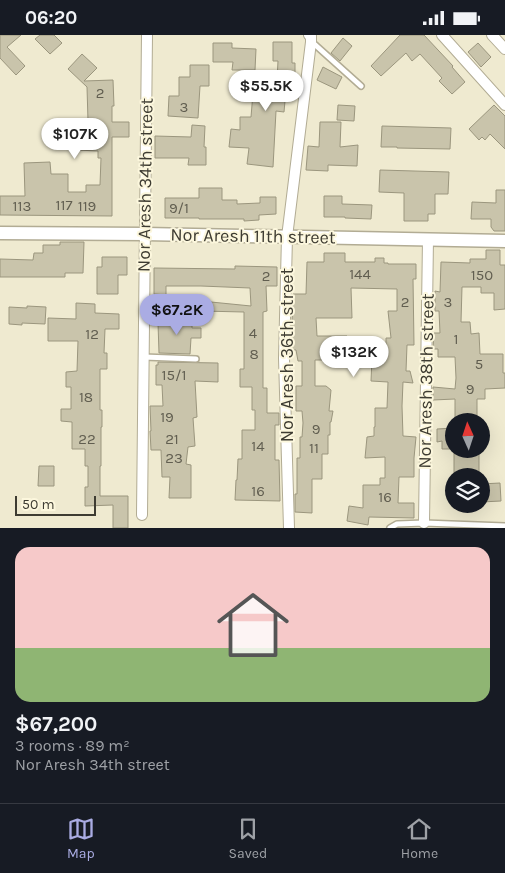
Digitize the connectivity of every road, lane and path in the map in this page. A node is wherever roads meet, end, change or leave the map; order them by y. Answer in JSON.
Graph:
{"nodes":[{"id":1,"x":147,"y":35,"type":"edge"},
{"id":2,"x":442,"y":35,"type":"edge"},
{"id":3,"x":492,"y":35,"type":"edge"},
{"id":4,"x":310,"y":39,"type":"edge"},
{"id":5,"x":505,"y":49,"type":"edge"},
{"id":6,"x":361,"y":87,"type":"dead end"},
{"id":7,"x":505,"y":105,"type":"edge"},
{"id":8,"x":0,"y":233,"type":"edge"},
{"id":9,"x":145,"y":234,"type":"junction"},
{"id":10,"x":287,"y":237,"type":"junction"},
{"id":11,"x":428,"y":239,"type":"junction"},
{"id":12,"x":505,"y":241,"type":"edge"},
{"id":13,"x":143,"y":357,"type":"junction"},
{"id":14,"x":196,"y":359,"type":"dead end"},
{"id":15,"x":142,"y":515,"type":"dead end"},
{"id":16,"x":424,"y":523,"type":"junction"},
{"id":17,"x":505,"y":526,"type":"edge"},
{"id":18,"x":289,"y":528,"type":"edge"},
{"id":19,"x":390,"y":528,"type":"edge"}],
"edges":[{"from":1,"to":9,"type":"street","name":"Nor Aresh 34th street"},
{"from":2,"to":7,"type":"street"},
{"from":3,"to":5,"type":"street"},
{"from":4,"to":6,"type":"lane"},
{"from":4,"to":10,"type":"street","name":"Nor Aresh 36th street"},
{"from":8,"to":9,"type":"street","name":"Nor Aresh 11th street"},
{"from":9,"to":10,"type":"street","name":"Nor Aresh 11th street"},
{"from":9,"to":13,"type":"street","name":"Nor Aresh 34th street"},
{"from":10,"to":11,"type":"street","name":"Nor Aresh 11th street"},
{"from":10,"to":18,"type":"street","name":"Nor Aresh 36th street"},
{"from":11,"to":12,"type":"street","name":"Nor Aresh 11th street"},
{"from":11,"to":16,"type":"street","name":"Nor Aresh 38th street"},
{"from":13,"to":14,"type":"lane"},
{"from":13,"to":15,"type":"street","name":"Nor Aresh 34th street"},
{"from":16,"to":17,"type":"lane"},
{"from":16,"to":19,"type":"lane"}]}
